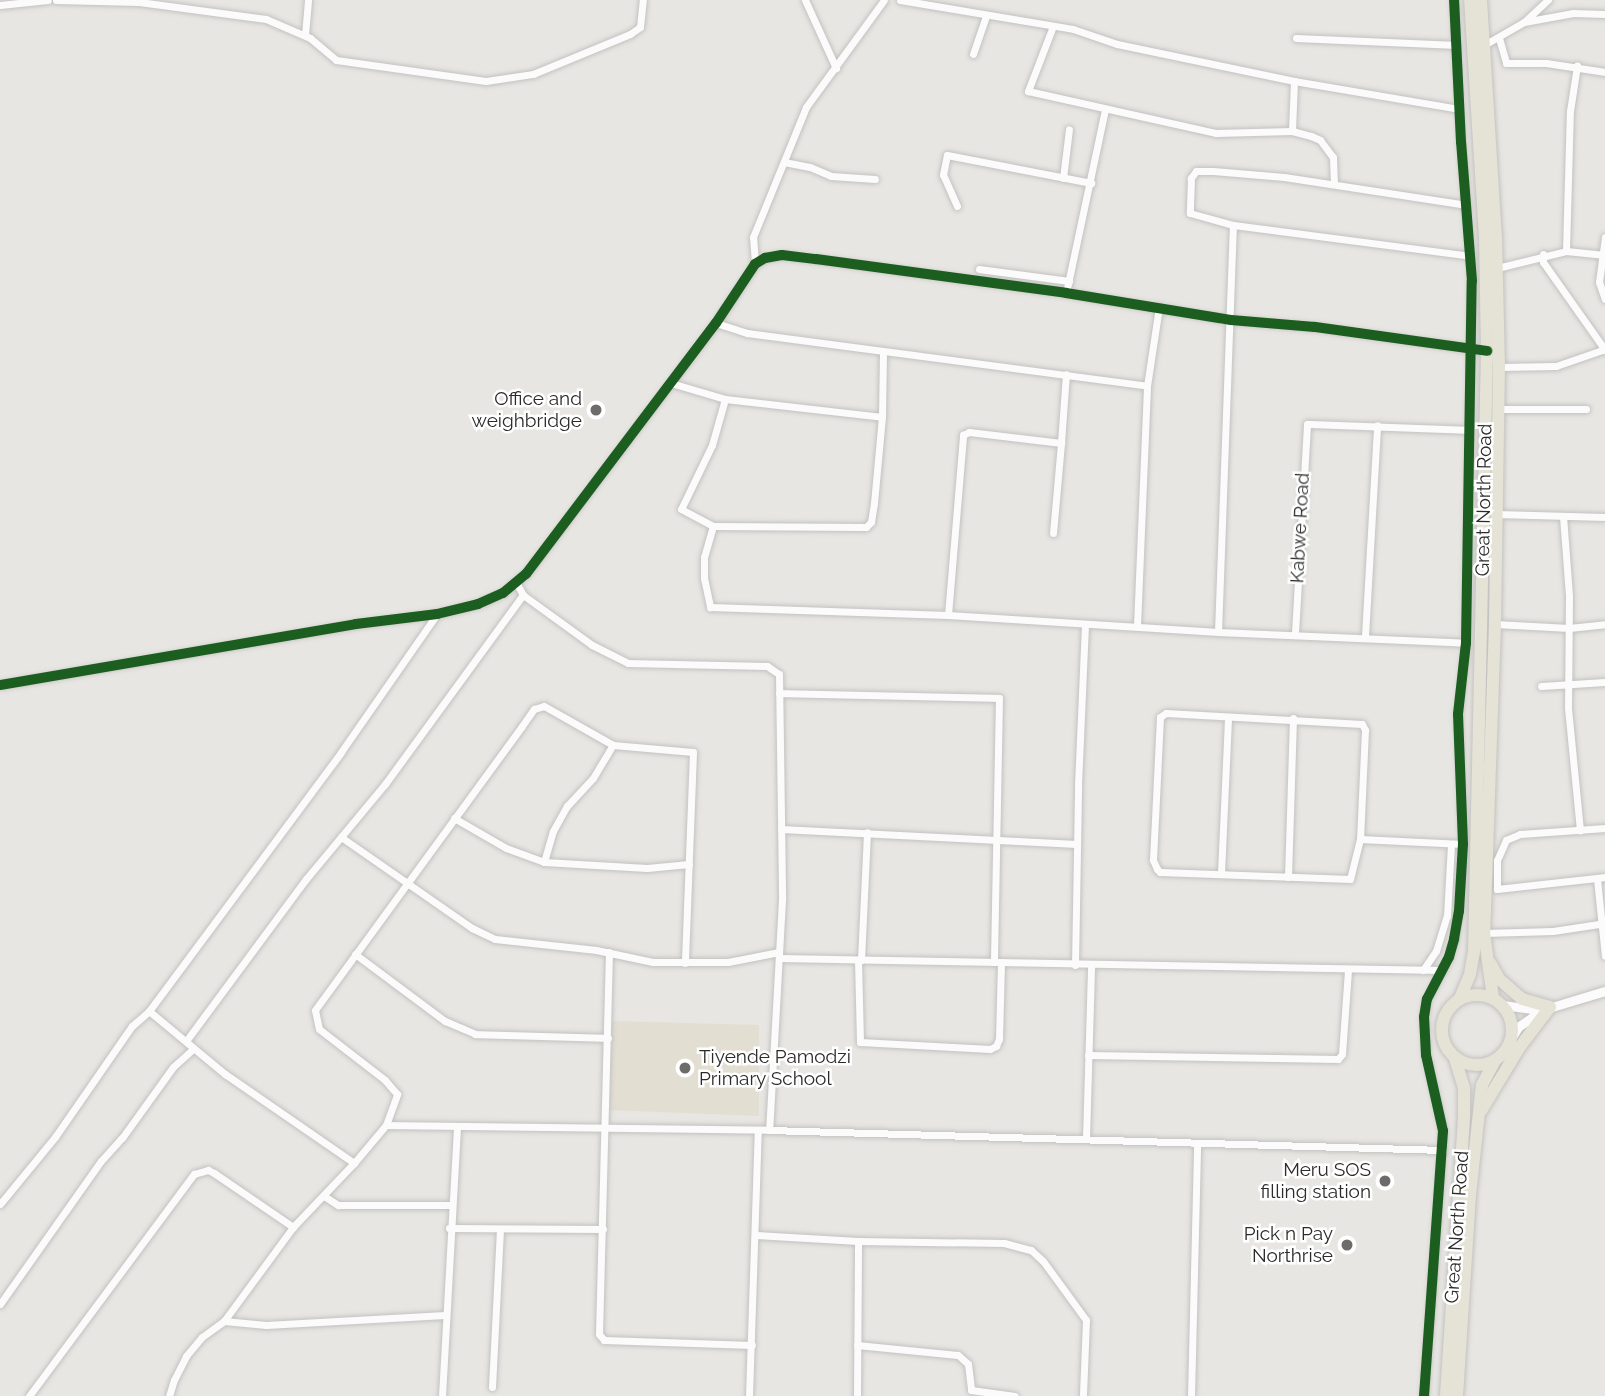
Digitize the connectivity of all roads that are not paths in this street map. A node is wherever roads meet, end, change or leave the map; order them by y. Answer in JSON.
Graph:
{"nodes":[{"id":1,"x":48,"y":0,"type":"edge"},
{"id":2,"x":56,"y":0,"type":"edge"},
{"id":3,"x":308,"y":0,"type":"edge"},
{"id":4,"x":643,"y":0,"type":"edge"},
{"id":5,"x":806,"y":0,"type":"edge"},
{"id":6,"x":884,"y":0,"type":"edge"},
{"id":7,"x":900,"y":0,"type":"edge"},
{"id":8,"x":1454,"y":0,"type":"edge"},
{"id":9,"x":1470,"y":0,"type":"edge"},
{"id":10,"x":1481,"y":0,"type":"edge"},
{"id":11,"x":1548,"y":0,"type":"edge"},
{"id":12,"x":0,"y":5,"type":"edge"},
{"id":13,"x":1605,"y":14,"type":"edge"},
{"id":14,"x":986,"y":16,"type":"junction"},
{"id":15,"x":1524,"y":22,"type":"junction"},
{"id":16,"x":1053,"y":26,"type":"junction"},
{"id":17,"x":305,"y":35,"type":"junction"},
{"id":18,"x":1296,"y":38,"type":"dead end"},
{"id":19,"x":1499,"y":38,"type":"junction"},
{"id":20,"x":1457,"y":45,"type":"junction"},
{"id":21,"x":1484,"y":46,"type":"junction"},
{"id":22,"x":973,"y":54,"type":"dead end"},
{"id":23,"x":1577,"y":66,"type":"junction"},
{"id":24,"x":836,"y":68,"type":"junction"},
{"id":25,"x":1605,"y":72,"type":"edge"},
{"id":26,"x":1294,"y":82,"type":"junction"},
{"id":27,"x":1105,"y":108,"type":"junction"},
{"id":28,"x":1459,"y":109,"type":"junction"},
{"id":29,"x":1069,"y":129,"type":"dead end"},
{"id":30,"x":1292,"y":131,"type":"junction"},
{"id":31,"x":784,"y":162,"type":"junction"},
{"id":32,"x":1063,"y":178,"type":"junction"},
{"id":33,"x":875,"y":180,"type":"dead end"},
{"id":34,"x":1091,"y":183,"type":"junction"},
{"id":35,"x":1334,"y":184,"type":"junction"},
{"id":36,"x":1467,"y":205,"type":"junction"},
{"id":37,"x":957,"y":206,"type":"dead end"},
{"id":38,"x":1233,"y":225,"type":"junction"},
{"id":39,"x":1605,"y":237,"type":"edge"},
{"id":40,"x":1566,"y":251,"type":"junction"},
{"id":41,"x":1543,"y":254,"type":"junction"},
{"id":42,"x":1603,"y":254,"type":"edge"},
{"id":43,"x":1471,"y":256,"type":"junction"},
{"id":44,"x":755,"y":264,"type":"junction"},
{"id":45,"x":1497,"y":268,"type":"junction"},
{"id":46,"x":979,"y":269,"type":"dead end"},
{"id":47,"x":1002,"y":272,"type":"junction"},
{"id":48,"x":1069,"y":281,"type":"junction"},
{"id":49,"x":1000,"y":285,"type":"junction"},
{"id":50,"x":1066,"y":293,"type":"junction"},
{"id":51,"x":1605,"y":299,"type":"edge"},
{"id":52,"x":1159,"y":307,"type":"junction"},
{"id":53,"x":1231,"y":320,"type":"junction"},
{"id":54,"x":716,"y":323,"type":"junction"},
{"id":55,"x":1472,"y":349,"type":"junction"},
{"id":56,"x":1605,"y":349,"type":"edge"},
{"id":57,"x":883,"y":351,"type":"junction"},
{"id":58,"x":1488,"y":351,"type":"junction"},
{"id":59,"x":1499,"y":367,"type":"junction"},
{"id":60,"x":1066,"y":374,"type":"junction"},
{"id":61,"x":671,"y":383,"type":"junction"},
{"id":62,"x":1147,"y":386,"type":"junction"},
{"id":63,"x":725,"y":399,"type":"junction"},
{"id":64,"x":1497,"y":409,"type":"junction"},
{"id":65,"x":1586,"y":409,"type":"dead end"},
{"id":66,"x":882,"y":417,"type":"junction"},
{"id":67,"x":1377,"y":425,"type":"junction"},
{"id":68,"x":1468,"y":430,"type":"junction"},
{"id":69,"x":1061,"y":443,"type":"junction"},
{"id":70,"x":1496,"y":513,"type":"junction"},
{"id":71,"x":1563,"y":516,"type":"junction"},
{"id":72,"x":1605,"y":517,"type":"edge"},
{"id":73,"x":713,"y":526,"type":"junction"},
{"id":74,"x":1053,"y":533,"type":"dead end"},
{"id":75,"x":517,"y":584,"type":"junction"},
{"id":76,"x":523,"y":596,"type":"junction"},
{"id":77,"x":437,"y":614,"type":"junction"},
{"id":78,"x":948,"y":615,"type":"junction"},
{"id":79,"x":1085,"y":624,"type":"junction"},
{"id":80,"x":1495,"y":624,"type":"junction"},
{"id":81,"x":1605,"y":624,"type":"edge"},
{"id":82,"x":1137,"y":626,"type":"junction"},
{"id":83,"x":1569,"y":628,"type":"junction"},
{"id":84,"x":1218,"y":632,"type":"junction"},
{"id":85,"x":1295,"y":633,"type":"junction"},
{"id":86,"x":1365,"y":636,"type":"junction"},
{"id":87,"x":1466,"y":643,"type":"junction"},
{"id":88,"x":1605,"y":681,"type":"edge"},
{"id":89,"x":0,"y":685,"type":"edge"},
{"id":90,"x":1541,"y":686,"type":"dead end"},
{"id":91,"x":1569,"y":686,"type":"junction"},
{"id":92,"x":779,"y":693,"type":"junction"},
{"id":93,"x":1228,"y":717,"type":"junction"},
{"id":94,"x":1293,"y":718,"type":"junction"},
{"id":95,"x":613,"y":745,"type":"junction"},
{"id":96,"x":454,"y":818,"type":"junction"},
{"id":97,"x":1605,"y":828,"type":"edge"},
{"id":98,"x":780,"y":829,"type":"junction"},
{"id":99,"x":1580,"y":830,"type":"junction"},
{"id":100,"x":867,"y":832,"type":"junction"},
{"id":101,"x":341,"y":836,"type":"junction"},
{"id":102,"x":994,"y":839,"type":"junction"},
{"id":103,"x":1360,"y":839,"type":"junction"},
{"id":104,"x":1077,"y":844,"type":"junction"},
{"id":105,"x":1463,"y":844,"type":"junction"},
{"id":106,"x":1451,"y":845,"type":"junction"},
{"id":107,"x":544,"y":862,"type":"junction"},
{"id":108,"x":689,"y":864,"type":"junction"},
{"id":109,"x":1222,"y":873,"type":"junction"},
{"id":110,"x":1288,"y":877,"type":"junction"},
{"id":111,"x":1601,"y":878,"type":"edge"},
{"id":112,"x":407,"y":882,"type":"junction"},
{"id":113,"x":1603,"y":923,"type":"edge"},
{"id":114,"x":1485,"y":933,"type":"junction"},
{"id":115,"x":609,"y":953,"type":"junction"},
{"id":116,"x":1485,"y":953,"type":"junction"},
{"id":117,"x":355,"y":954,"type":"junction"},
{"id":118,"x":779,"y":955,"type":"junction"},
{"id":119,"x":1605,"y":956,"type":"edge"},
{"id":120,"x":860,"y":960,"type":"junction"},
{"id":121,"x":998,"y":962,"type":"junction"},
{"id":122,"x":685,"y":963,"type":"junction"},
{"id":123,"x":1075,"y":965,"type":"junction"},
{"id":124,"x":1091,"y":965,"type":"junction"},
{"id":125,"x":1422,"y":970,"type":"junction"},
{"id":126,"x":1441,"y":970,"type":"junction"},
{"id":127,"x":1348,"y":971,"type":"junction"},
{"id":128,"x":1605,"y":991,"type":"edge"},
{"id":129,"x":1460,"y":998,"type":"junction"},
{"id":130,"x":1498,"y":1002,"type":"junction"},
{"id":131,"x":1546,"y":1009,"type":"junction"},
{"id":132,"x":149,"y":1011,"type":"junction"},
{"id":133,"x":608,"y":1038,"type":"junction"},
{"id":134,"x":1510,"y":1040,"type":"junction"},
{"id":135,"x":186,"y":1041,"type":"junction"},
{"id":136,"x":194,"y":1048,"type":"junction"},
{"id":137,"x":1088,"y":1055,"type":"junction"},
{"id":138,"x":1455,"y":1058,"type":"junction"},
{"id":139,"x":1494,"y":1062,"type":"junction"},
{"id":140,"x":1479,"y":1114,"type":"junction"},
{"id":141,"x":386,"y":1125,"type":"junction"},
{"id":142,"x":457,"y":1127,"type":"junction"},
{"id":143,"x":605,"y":1130,"type":"junction"},
{"id":144,"x":758,"y":1130,"type":"junction"},
{"id":145,"x":769,"y":1130,"type":"junction"},
{"id":146,"x":1086,"y":1139,"type":"junction"},
{"id":147,"x":1196,"y":1144,"type":"junction"},
{"id":148,"x":1443,"y":1150,"type":"junction"},
{"id":149,"x":354,"y":1163,"type":"junction"},
{"id":150,"x":324,"y":1196,"type":"junction"},
{"id":151,"x":0,"y":1204,"type":"edge"},
{"id":152,"x":450,"y":1205,"type":"junction"},
{"id":153,"x":293,"y":1227,"type":"junction"},
{"id":154,"x":449,"y":1228,"type":"junction"},
{"id":155,"x":603,"y":1228,"type":"junction"},
{"id":156,"x":500,"y":1229,"type":"junction"},
{"id":157,"x":756,"y":1235,"type":"junction"},
{"id":158,"x":858,"y":1241,"type":"junction"},
{"id":159,"x":0,"y":1304,"type":"edge"},
{"id":160,"x":445,"y":1315,"type":"junction"},
{"id":161,"x":224,"y":1321,"type":"junction"},
{"id":162,"x":752,"y":1345,"type":"junction"},
{"id":163,"x":857,"y":1345,"type":"junction"},
{"id":164,"x":492,"y":1387,"type":"dead end"},
{"id":165,"x":29,"y":1396,"type":"edge"},
{"id":166,"x":169,"y":1396,"type":"edge"},
{"id":167,"x":442,"y":1396,"type":"edge"},
{"id":168,"x":749,"y":1396,"type":"edge"},
{"id":169,"x":857,"y":1396,"type":"edge"},
{"id":170,"x":1015,"y":1396,"type":"edge"},
{"id":171,"x":1083,"y":1396,"type":"edge"},
{"id":172,"x":1191,"y":1396,"type":"edge"},
{"id":173,"x":1424,"y":1396,"type":"edge"},
{"id":174,"x":1446,"y":1396,"type":"edge"},
{"id":175,"x":1457,"y":1396,"type":"edge"}],
"edges":[{"from":1,"to":12,"type":"street"},
{"from":2,"to":17,"type":"street"},
{"from":3,"to":17,"type":"street"},
{"from":4,"to":17,"type":"street"},
{"from":5,"to":24,"type":"street"},
{"from":6,"to":24,"type":"street"},
{"from":7,"to":14,"type":"street"},
{"from":8,"to":20,"type":"street"},
{"from":9,"to":58,"type":"main road","name":"Great North Road"},
{"from":10,"to":21,"type":"main road","name":"Great North Road"},
{"from":11,"to":15,"type":"street"},
{"from":13,"to":15,"type":"street"},
{"from":14,"to":16,"type":"street"},
{"from":14,"to":22,"type":"street"},
{"from":15,"to":19,"type":"street"},
{"from":16,"to":26,"type":"street"},
{"from":16,"to":27,"type":"street"},
{"from":18,"to":20,"type":"street"},
{"from":19,"to":21,"type":"street"},
{"from":19,"to":23,"type":"street"},
{"from":20,"to":28,"type":"street"},
{"from":21,"to":45,"type":"main road","name":"Great North Road"},
{"from":23,"to":25,"type":"street"},
{"from":23,"to":40,"type":"street"},
{"from":24,"to":31,"type":"street"},
{"from":26,"to":28,"type":"street"},
{"from":26,"to":30,"type":"street"},
{"from":27,"to":30,"type":"street"},
{"from":27,"to":34,"type":"street"},
{"from":28,"to":36,"type":"street"},
{"from":29,"to":32,"type":"street"},
{"from":30,"to":35,"type":"street"},
{"from":31,"to":33,"type":"street"},
{"from":31,"to":44,"type":"street"},
{"from":32,"to":34,"type":"street"},
{"from":32,"to":37,"type":"street"},
{"from":34,"to":48,"type":"street"},
{"from":35,"to":36,"type":"street"},
{"from":35,"to":38,"type":"street"},
{"from":36,"to":43,"type":"street"},
{"from":38,"to":43,"type":"street"},
{"from":38,"to":53,"type":"street"},
{"from":39,"to":42,"type":"street"},
{"from":40,"to":41,"type":"street"},
{"from":40,"to":42,"type":"street"},
{"from":41,"to":45,"type":"street"},
{"from":41,"to":56,"type":"street"},
{"from":42,"to":51,"type":"street"},
{"from":43,"to":55,"type":"street"},
{"from":44,"to":49,"type":"street"},
{"from":44,"to":54,"type":"street"},
{"from":45,"to":59,"type":"main road","name":"Great North Road"},
{"from":46,"to":47,"type":"street"},
{"from":47,"to":48,"type":"street"},
{"from":47,"to":49,"type":"street"},
{"from":48,"to":50,"type":"street"},
{"from":49,"to":50,"type":"street"},
{"from":50,"to":52,"type":"street"},
{"from":52,"to":53,"type":"street"},
{"from":52,"to":62,"type":"street"},
{"from":53,"to":55,"type":"street"},
{"from":53,"to":84,"type":"street"},
{"from":54,"to":57,"type":"street"},
{"from":54,"to":61,"type":"street"},
{"from":55,"to":58,"type":"street"},
{"from":55,"to":68,"type":"street"},
{"from":56,"to":59,"type":"street"},
{"from":57,"to":60,"type":"street"},
{"from":57,"to":66,"type":"street"},
{"from":58,"to":129,"type":"main road","name":"Great North Road"},
{"from":59,"to":64,"type":"main road","name":"Great North Road"},
{"from":60,"to":62,"type":"street"},
{"from":60,"to":69,"type":"street"},
{"from":61,"to":63,"type":"street"},
{"from":61,"to":75,"type":"street"},
{"from":62,"to":82,"type":"street"},
{"from":63,"to":66,"type":"street"},
{"from":63,"to":73,"type":"street"},
{"from":64,"to":65,"type":"street"},
{"from":64,"to":70,"type":"main road","name":"Great North Road"},
{"from":66,"to":73,"type":"street"},
{"from":67,"to":68,"type":"street"},
{"from":67,"to":85,"type":"street","name":"Kabwe Road"},
{"from":67,"to":86,"type":"street"},
{"from":68,"to":87,"type":"street"},
{"from":69,"to":74,"type":"street"},
{"from":69,"to":78,"type":"street"},
{"from":70,"to":71,"type":"street"},
{"from":70,"to":80,"type":"main road","name":"Great North Road"},
{"from":71,"to":72,"type":"street"},
{"from":71,"to":83,"type":"street"},
{"from":73,"to":78,"type":"street"},
{"from":75,"to":76,"type":"street"},
{"from":75,"to":77,"type":"street"},
{"from":76,"to":92,"type":"street"},
{"from":76,"to":101,"type":"street"},
{"from":77,"to":89,"type":"street"},
{"from":77,"to":132,"type":"street"},
{"from":78,"to":79,"type":"street"},
{"from":79,"to":82,"type":"street"},
{"from":79,"to":104,"type":"street"},
{"from":80,"to":83,"type":"street"},
{"from":80,"to":114,"type":"main road","name":"Great North Road"},
{"from":81,"to":83,"type":"street"},
{"from":82,"to":84,"type":"street"},
{"from":83,"to":91,"type":"street"},
{"from":84,"to":85,"type":"street"},
{"from":85,"to":86,"type":"street"},
{"from":86,"to":87,"type":"street"},
{"from":87,"to":105,"type":"street"},
{"from":88,"to":91,"type":"street"},
{"from":90,"to":91,"type":"street"},
{"from":91,"to":99,"type":"street"},
{"from":92,"to":98,"type":"street"},
{"from":92,"to":102,"type":"street"},
{"from":93,"to":94,"type":"street"},
{"from":93,"to":109,"type":"street"},
{"from":93,"to":109,"type":"street"},
{"from":94,"to":103,"type":"street"},
{"from":94,"to":110,"type":"street"},
{"from":95,"to":96,"type":"street"},
{"from":95,"to":107,"type":"street"},
{"from":95,"to":108,"type":"street"},
{"from":96,"to":107,"type":"street"},
{"from":96,"to":112,"type":"street"},
{"from":97,"to":99,"type":"street"},
{"from":98,"to":100,"type":"street"},
{"from":98,"to":118,"type":"street"},
{"from":99,"to":111,"type":"street"},
{"from":100,"to":102,"type":"street"},
{"from":100,"to":120,"type":"street"},
{"from":101,"to":112,"type":"street"},
{"from":101,"to":135,"type":"street"},
{"from":102,"to":104,"type":"street"},
{"from":102,"to":121,"type":"street"},
{"from":103,"to":106,"type":"street"},
{"from":103,"to":110,"type":"street"},
{"from":104,"to":123,"type":"street"},
{"from":105,"to":106,"type":"street"},
{"from":105,"to":126,"type":"street"},
{"from":106,"to":125,"type":"street"},
{"from":107,"to":108,"type":"street"},
{"from":108,"to":122,"type":"street"},
{"from":109,"to":110,"type":"street"},
{"from":111,"to":113,"type":"street"},
{"from":112,"to":115,"type":"street"},
{"from":112,"to":117,"type":"street"},
{"from":113,"to":114,"type":"street"},
{"from":113,"to":119,"type":"street"},
{"from":114,"to":116,"type":"main road","name":"Great North Road"},
{"from":115,"to":122,"type":"street"},
{"from":115,"to":133,"type":"street"},
{"from":116,"to":130,"type":"main road","name":"Great North Road"},
{"from":116,"to":131,"type":"main road"},
{"from":117,"to":133,"type":"street"},
{"from":117,"to":141,"type":"street"},
{"from":118,"to":120,"type":"street"},
{"from":118,"to":122,"type":"street"},
{"from":118,"to":145,"type":"street"},
{"from":120,"to":121,"type":"street"},
{"from":120,"to":121,"type":"street"},
{"from":121,"to":123,"type":"street"},
{"from":123,"to":124,"type":"street"},
{"from":124,"to":127,"type":"street"},
{"from":124,"to":137,"type":"street"},
{"from":125,"to":126,"type":"street"},
{"from":125,"to":127,"type":"street"},
{"from":126,"to":148,"type":"street"},
{"from":127,"to":137,"type":"street"},
{"from":128,"to":131,"type":"street"},
{"from":129,"to":130,"type":"main road"},
{"from":129,"to":138,"type":"main road"},
{"from":130,"to":131,"type":"street"},
{"from":130,"to":134,"type":"main road"},
{"from":131,"to":134,"type":"street"},
{"from":131,"to":140,"type":"main road"},
{"from":132,"to":135,"type":"street"},
{"from":132,"to":151,"type":"street"},
{"from":133,"to":143,"type":"street"},
{"from":134,"to":139,"type":"main road"},
{"from":135,"to":136,"type":"street"},
{"from":136,"to":149,"type":"street"},
{"from":136,"to":159,"type":"street"},
{"from":137,"to":146,"type":"street"},
{"from":138,"to":139,"type":"main road"},
{"from":138,"to":174,"type":"main road","name":"Great North Road"},
{"from":139,"to":140,"type":"main road","name":"Great North Road"},
{"from":140,"to":175,"type":"main road","name":"Great North Road"},
{"from":141,"to":142,"type":"street"},
{"from":141,"to":149,"type":"street"},
{"from":142,"to":143,"type":"street"},
{"from":142,"to":152,"type":"street"},
{"from":143,"to":144,"type":"street"},
{"from":143,"to":155,"type":"street"},
{"from":144,"to":145,"type":"street"},
{"from":144,"to":157,"type":"street"},
{"from":145,"to":146,"type":"street"},
{"from":146,"to":147,"type":"street"},
{"from":147,"to":148,"type":"street"},
{"from":147,"to":172,"type":"street"},
{"from":148,"to":173,"type":"street"},
{"from":149,"to":150,"type":"street"},
{"from":150,"to":152,"type":"street"},
{"from":150,"to":153,"type":"street"},
{"from":152,"to":154,"type":"street"},
{"from":153,"to":161,"type":"street"},
{"from":153,"to":165,"type":"street"},
{"from":154,"to":156,"type":"street"},
{"from":154,"to":160,"type":"street"},
{"from":155,"to":156,"type":"street"},
{"from":155,"to":162,"type":"street"},
{"from":156,"to":164,"type":"street"},
{"from":157,"to":158,"type":"street"},
{"from":157,"to":162,"type":"street"},
{"from":158,"to":163,"type":"street"},
{"from":158,"to":171,"type":"street"},
{"from":160,"to":161,"type":"street"},
{"from":160,"to":167,"type":"street"},
{"from":161,"to":166,"type":"street"},
{"from":162,"to":168,"type":"street"},
{"from":163,"to":169,"type":"street"},
{"from":163,"to":170,"type":"street"}]}
